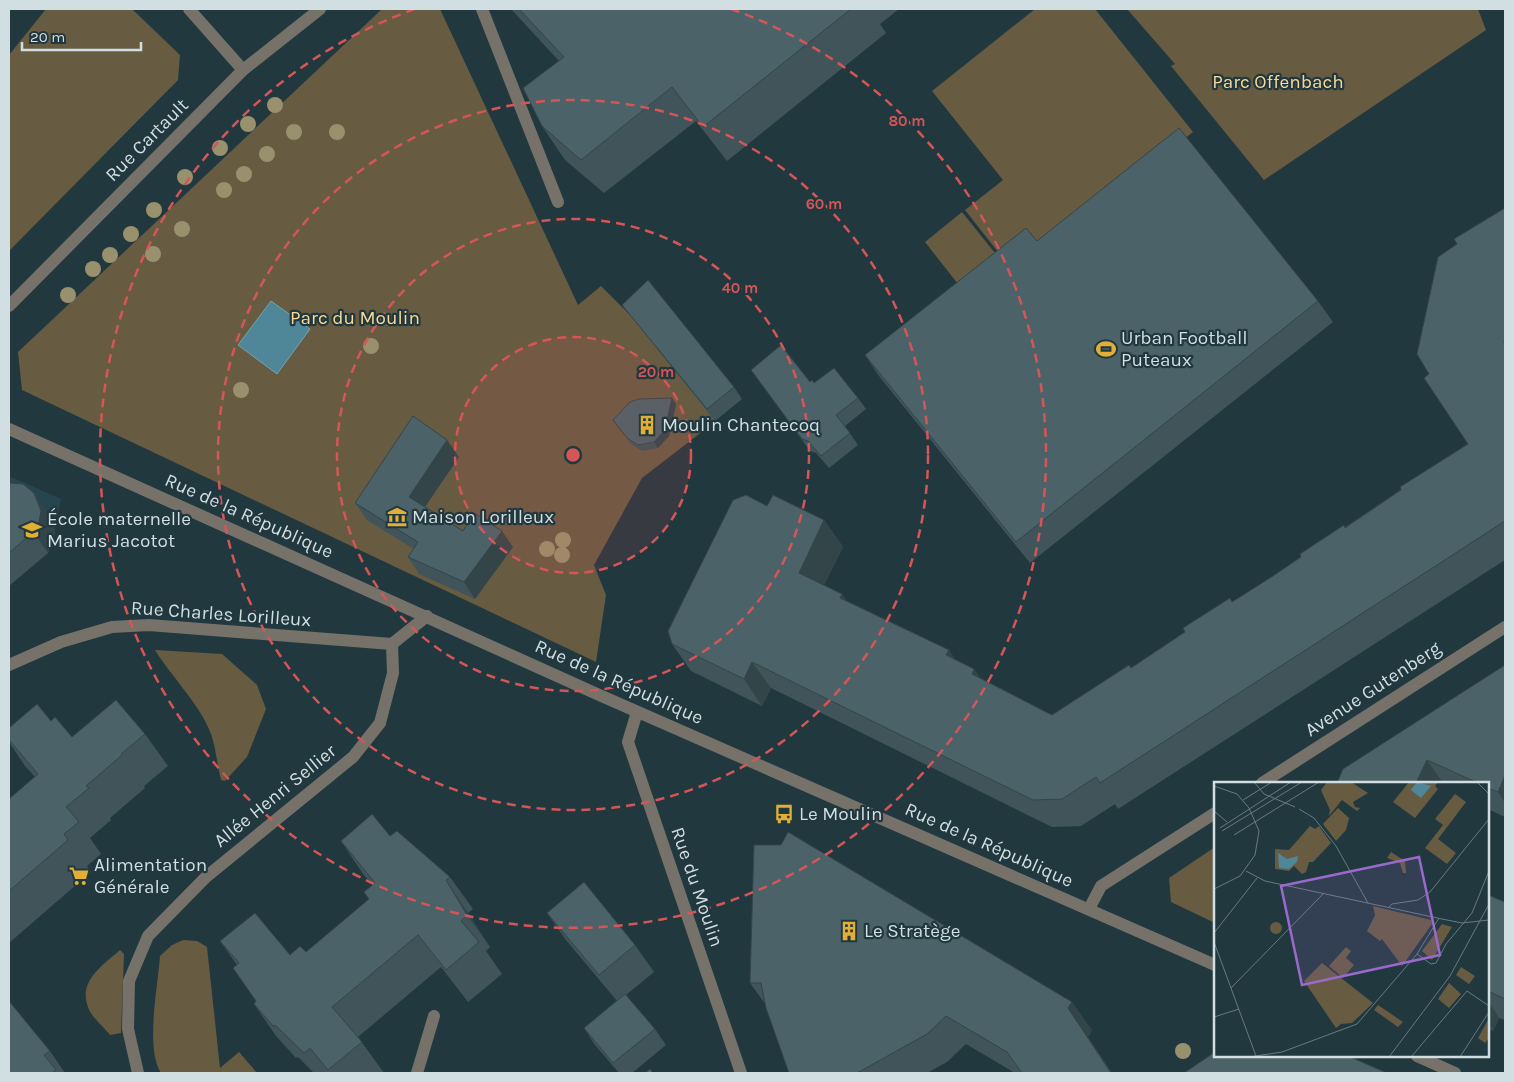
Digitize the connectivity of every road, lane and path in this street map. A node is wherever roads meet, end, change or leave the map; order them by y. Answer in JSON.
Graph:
{"nodes":[{"id":1,"x":189,"y":9,"type":"edge"},
{"id":2,"x":320,"y":9,"type":"edge"},
{"id":3,"x":482,"y":9,"type":"edge"},
{"id":4,"x":243,"y":70,"type":"junction"},
{"id":5,"x":558,"y":202,"type":"dead end"},
{"id":6,"x":9,"y":306,"type":"edge"},
{"id":7,"x":9,"y":429,"type":"edge"},
{"id":8,"x":427,"y":616,"type":"junction"},
{"id":9,"x":1505,"y":627,"type":"edge"},
{"id":10,"x":392,"y":644,"type":"junction"},
{"id":11,"x":9,"y":665,"type":"edge"},
{"id":12,"x":637,"y":712,"type":"junction"},
{"id":13,"x":1264,"y":782,"type":"edge"},
{"id":14,"x":1214,"y":814,"type":"edge"},
{"id":15,"x":1090,"y":909,"type":"junction"},
{"id":16,"x":1214,"y":965,"type":"edge"},
{"id":17,"x":434,"y":1016,"type":"dead end"},
{"id":18,"x":1419,"y":1057,"type":"edge"},
{"id":19,"x":138,"y":1073,"type":"edge"},
{"id":20,"x":417,"y":1073,"type":"edge"},
{"id":21,"x":741,"y":1073,"type":"edge"},
{"id":22,"x":1455,"y":1073,"type":"edge"}],
"edges":[{"from":1,"to":4,"type":"street"},
{"from":2,"to":4,"type":"street","name":"Rue Cartault"},
{"from":3,"to":5,"type":"street"},
{"from":4,"to":6,"type":"street","name":"Rue Cartault"},
{"from":7,"to":8,"type":"street","name":"Rue de la République"},
{"from":8,"to":10,"type":"street"},
{"from":8,"to":12,"type":"street","name":"Rue de la République"},
{"from":9,"to":13,"type":"street","name":"Avenue Gutenberg"},
{"from":10,"to":11,"type":"street","name":"Rue Charles Lorilleux"},
{"from":10,"to":19,"type":"street","name":"Allée Henri Sellier"},
{"from":12,"to":15,"type":"street","name":"Rue de la République"},
{"from":12,"to":21,"type":"street","name":"Rue du Moulin"},
{"from":14,"to":15,"type":"street"},
{"from":15,"to":16,"type":"street","name":"Rue de la République"},
{"from":17,"to":20,"type":"street"},
{"from":18,"to":22,"type":"street"}]}
